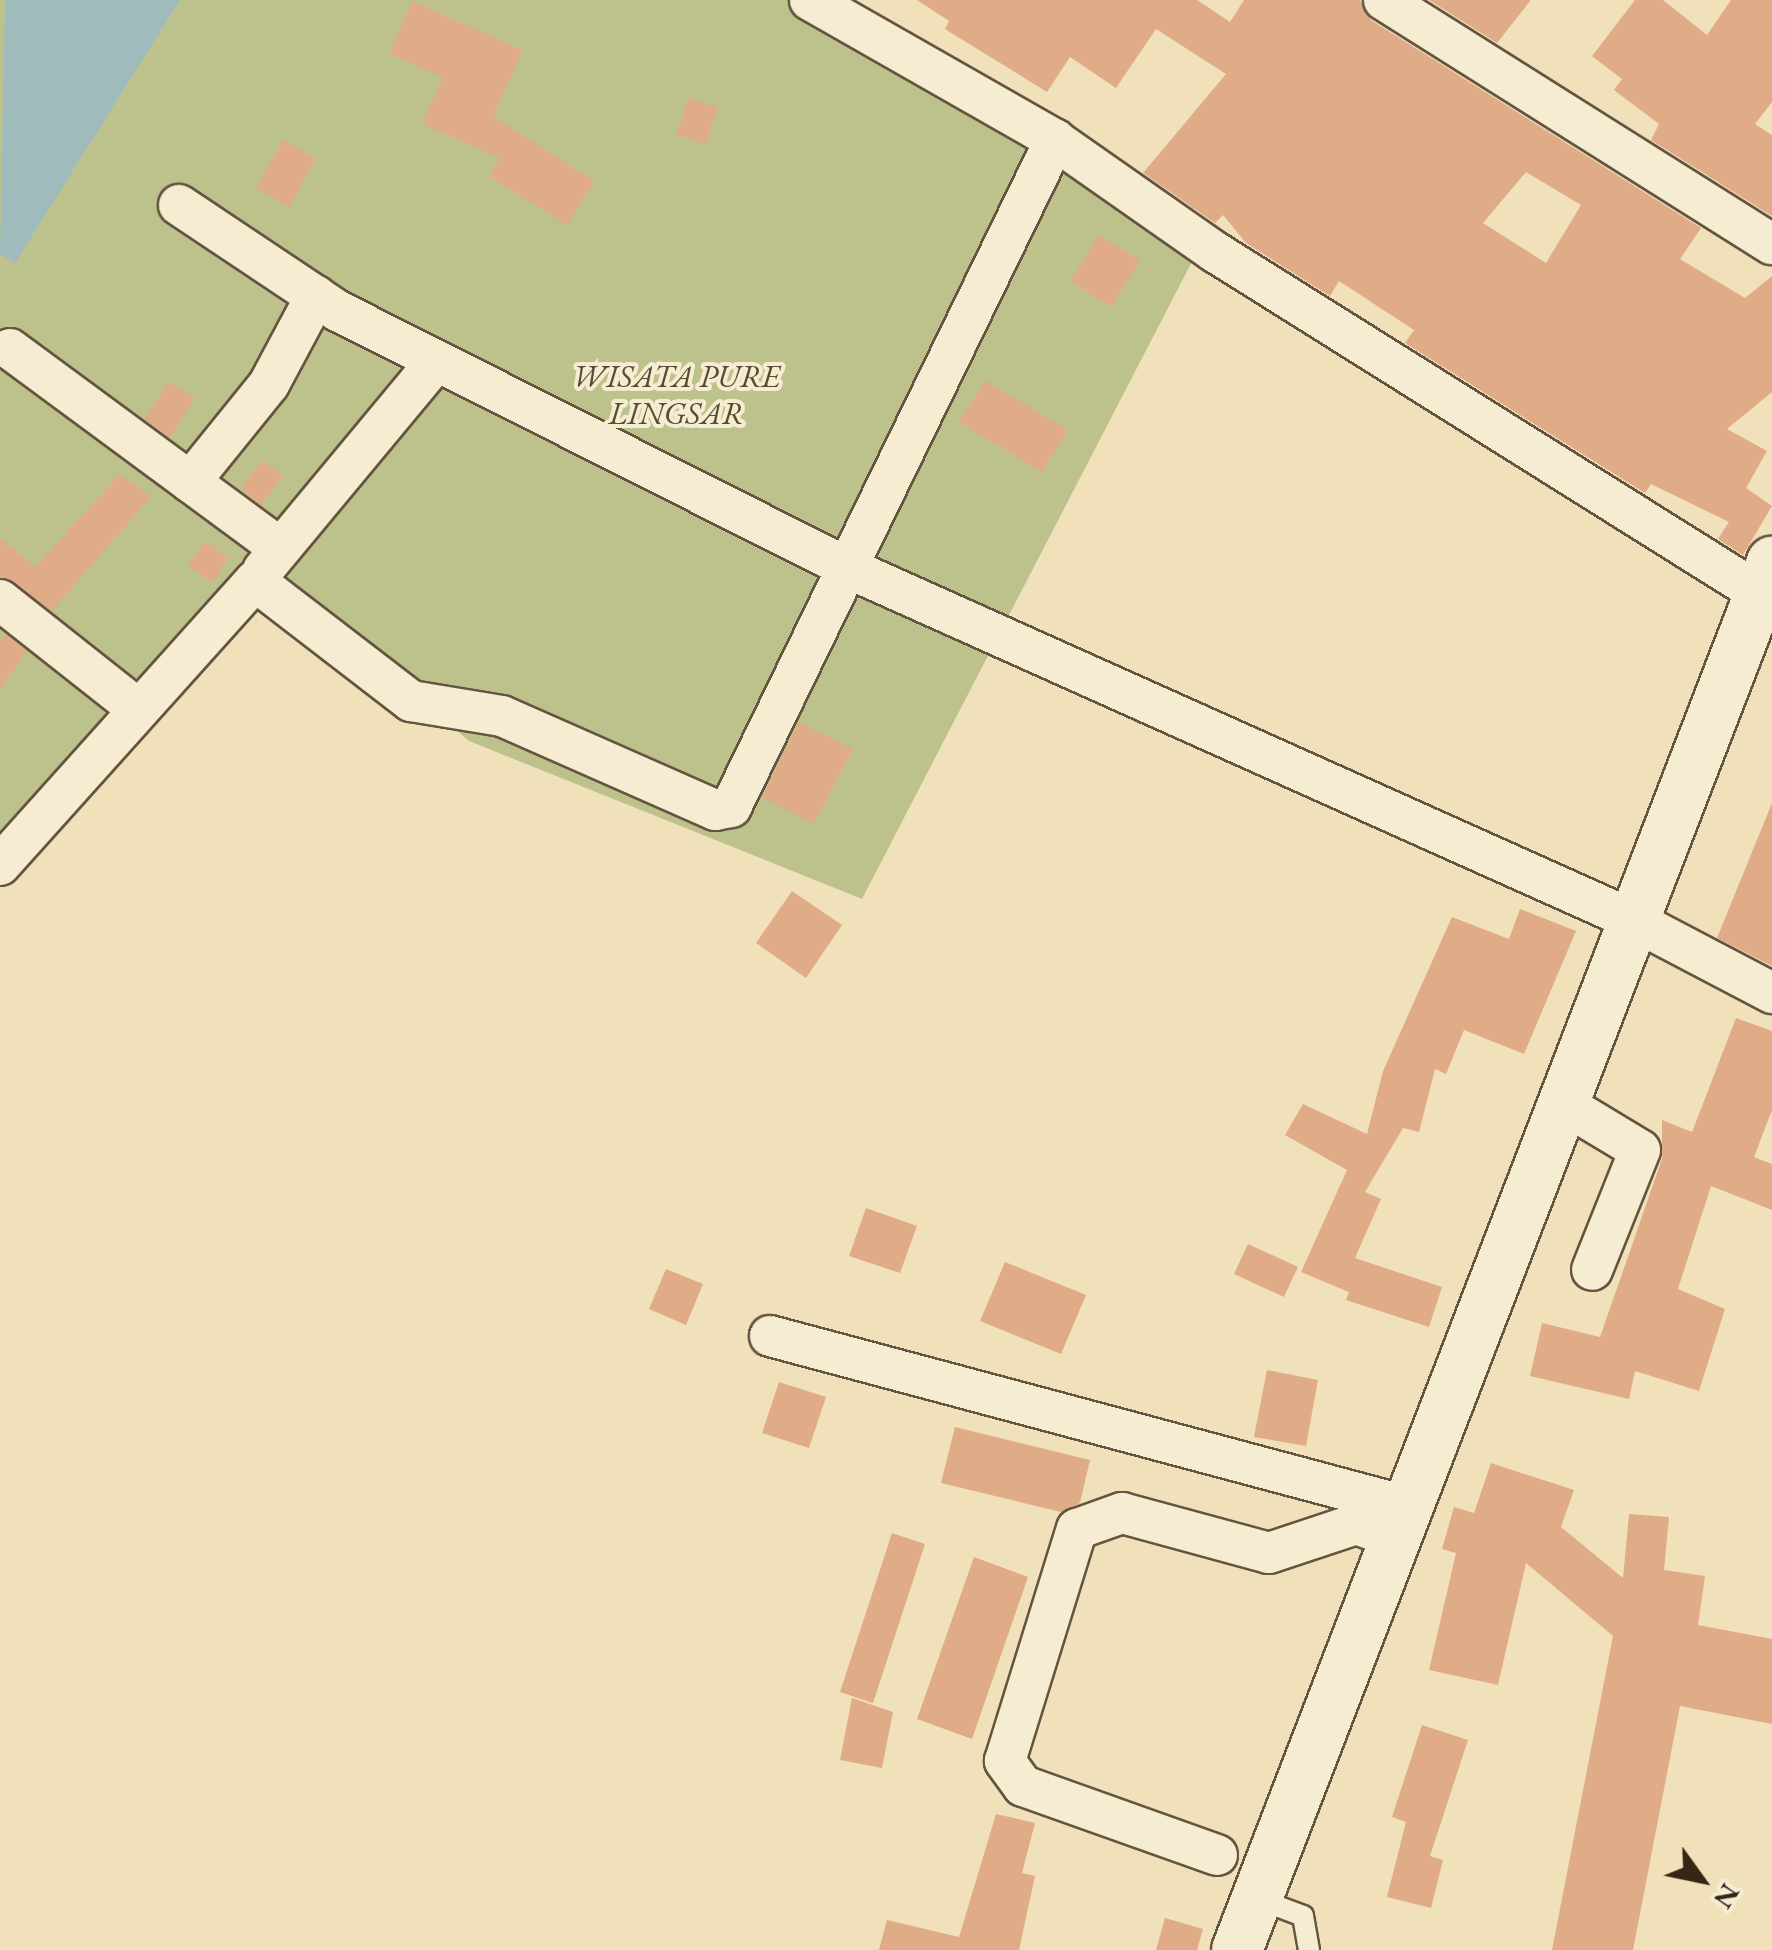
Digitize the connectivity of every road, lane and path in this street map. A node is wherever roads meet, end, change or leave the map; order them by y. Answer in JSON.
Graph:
{"nodes":[{"id":1,"x":810,"y":0,"type":"edge"},
{"id":2,"x":1384,"y":0,"type":"edge"},
{"id":3,"x":1055,"y":140,"type":"junction"},
{"id":4,"x":179,"y":205,"type":"dead end"},
{"id":5,"x":1772,"y":244,"type":"edge"},
{"id":6,"x":316,"y":296,"type":"junction"},
{"id":7,"x":10,"y":349,"type":"dead end"},
{"id":8,"x":435,"y":363,"type":"junction"},
{"id":9,"x":190,"y":482,"type":"junction"},
{"id":10,"x":280,"y":548,"type":"junction"},
{"id":11,"x":848,"y":568,"type":"junction"},
{"id":12,"x":1766,"y":577,"type":"edge"},
{"id":13,"x":255,"y":581,"type":"junction"},
{"id":14,"x":0,"y":600,"type":"edge"},
{"id":15,"x":138,"y":709,"type":"junction"},
{"id":16,"x":0,"y":865,"type":"edge"},
{"id":17,"x":1632,"y":920,"type":"junction"},
{"id":18,"x":1772,"y":992,"type":"edge"},
{"id":19,"x":1567,"y":1106,"type":"junction"},
{"id":20,"x":1592,"y":1270,"type":"dead end"},
{"id":21,"x":770,"y":1336,"type":"dead end"},
{"id":22,"x":1396,"y":1520,"type":"junction"},
{"id":23,"x":1217,"y":1854,"type":"dead end"},
{"id":24,"x":1258,"y":1899,"type":"junction"},
{"id":25,"x":1237,"y":1950,"type":"edge"},
{"id":26,"x":1309,"y":1950,"type":"edge"}],
"edges":[{"from":1,"to":3,"type":"street"},
{"from":2,"to":5,"type":"street"},
{"from":3,"to":11,"type":"street"},
{"from":3,"to":12,"type":"street"},
{"from":4,"to":6,"type":"street"},
{"from":6,"to":8,"type":"street"},
{"from":6,"to":9,"type":"street"},
{"from":7,"to":9,"type":"street"},
{"from":8,"to":10,"type":"street"},
{"from":8,"to":11,"type":"street"},
{"from":9,"to":10,"type":"street"},
{"from":10,"to":13,"type":"street"},
{"from":11,"to":13,"type":"street"},
{"from":11,"to":17,"type":"street"},
{"from":12,"to":17,"type":"street"},
{"from":13,"to":15,"type":"street"},
{"from":14,"to":15,"type":"street"},
{"from":15,"to":16,"type":"street"},
{"from":17,"to":18,"type":"street"},
{"from":17,"to":19,"type":"street"},
{"from":19,"to":20,"type":"street"},
{"from":19,"to":22,"type":"street"},
{"from":21,"to":22,"type":"street"},
{"from":22,"to":23,"type":"street"},
{"from":22,"to":24,"type":"street"},
{"from":24,"to":25,"type":"street"},
{"from":24,"to":26,"type":"lane"}]}
